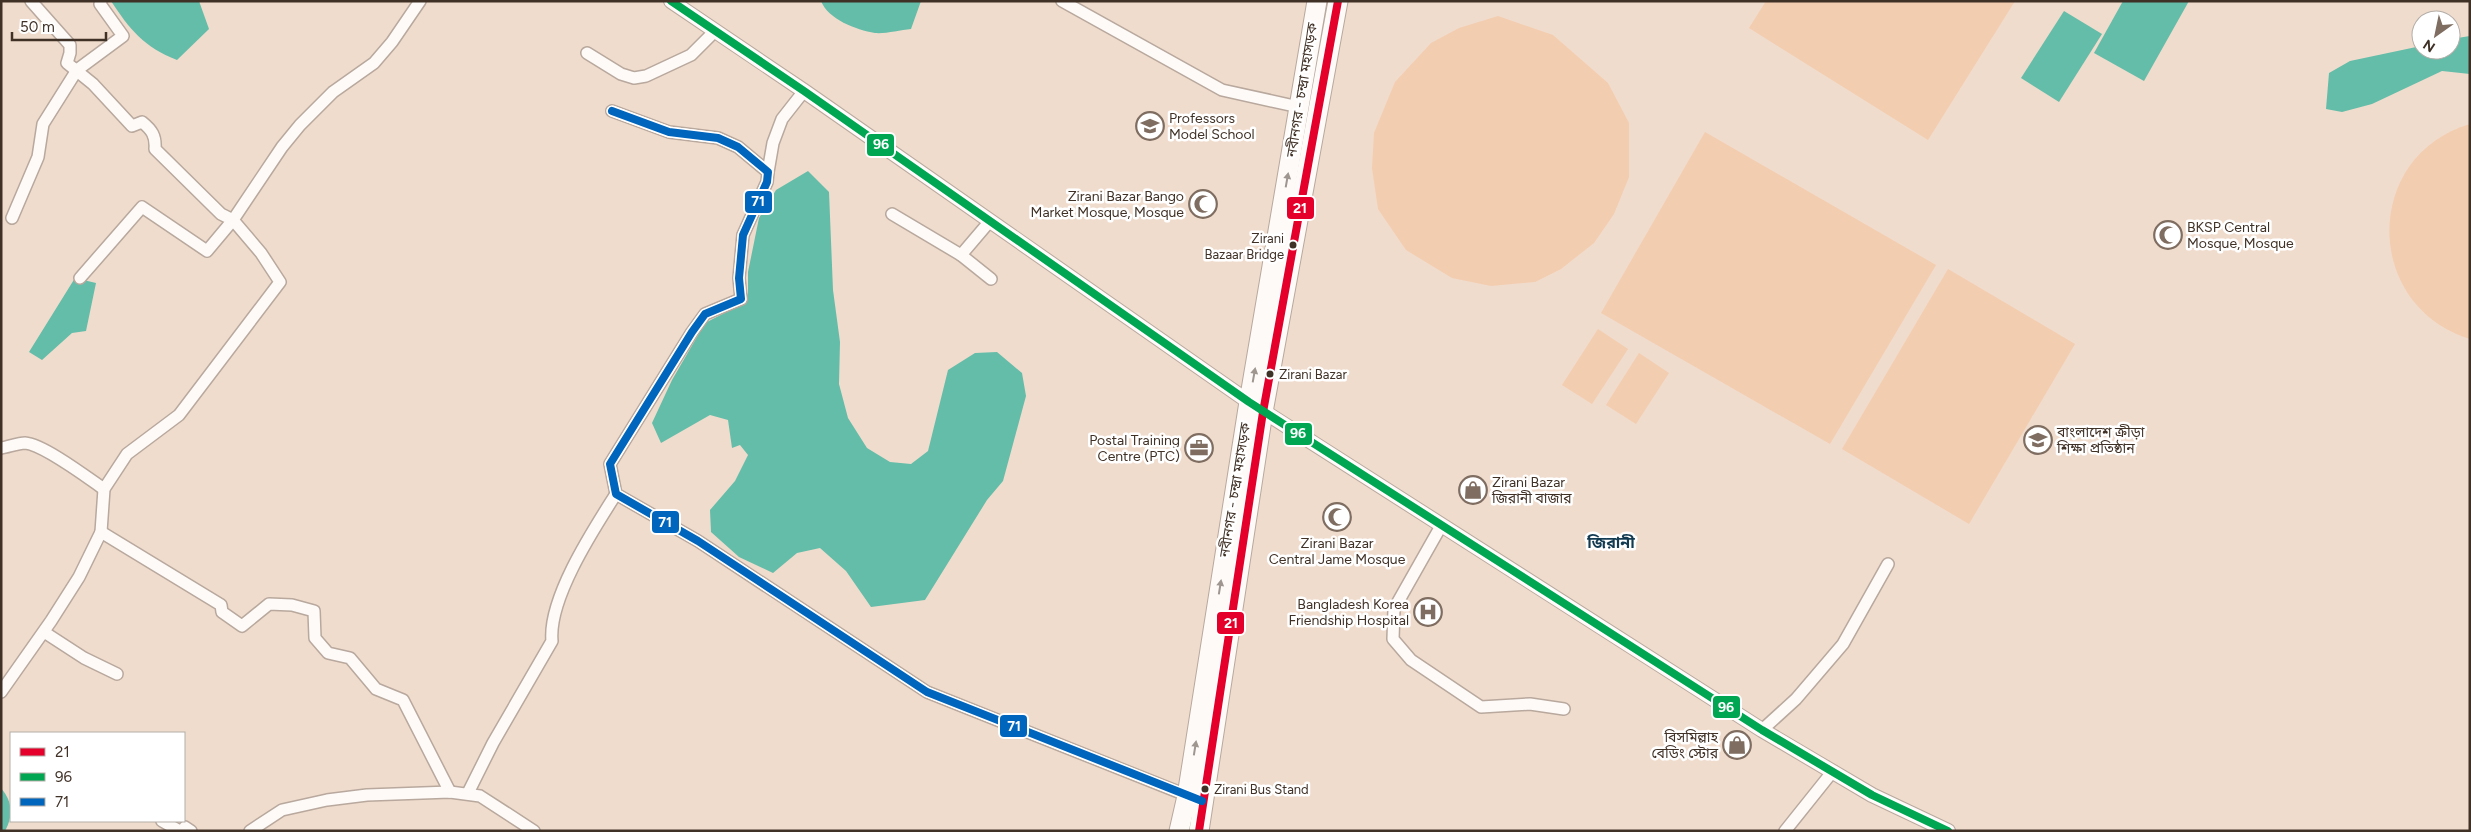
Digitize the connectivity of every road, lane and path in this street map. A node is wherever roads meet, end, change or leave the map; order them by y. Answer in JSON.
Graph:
{"nodes":[{"id":1,"x":31,"y":1,"type":"edge"},
{"id":2,"x":101,"y":1,"type":"edge"},
{"id":3,"x":420,"y":1,"type":"edge"},
{"id":4,"x":671,"y":1,"type":"edge"},
{"id":5,"x":1062,"y":1,"type":"edge"},
{"id":6,"x":1317,"y":1,"type":"edge"},
{"id":7,"x":1338,"y":1,"type":"edge"},
{"id":8,"x":715,"y":31,"type":"junction"},
{"id":9,"x":587,"y":53,"type":"dead end"},
{"id":10,"x":77,"y":70,"type":"junction"},
{"id":11,"x":804,"y":91,"type":"junction"},
{"id":12,"x":1299,"y":108,"type":"junction"},
{"id":13,"x":612,"y":111,"type":"dead end"},
{"id":14,"x":768,"y":172,"type":"junction"},
{"id":15,"x":892,"y":214,"type":"dead end"},
{"id":16,"x":12,"y":218,"type":"dead end"},
{"id":17,"x":233,"y":220,"type":"junction"},
{"id":18,"x":990,"y":221,"type":"junction"},
{"id":19,"x":961,"y":255,"type":"junction"},
{"id":20,"x":80,"y":278,"type":"dead end"},
{"id":21,"x":991,"y":279,"type":"dead end"},
{"id":22,"x":1256,"y":407,"type":"junction"},
{"id":23,"x":1,"y":448,"type":"edge"},
{"id":24,"x":104,"y":488,"type":"junction"},
{"id":25,"x":616,"y":494,"type":"junction"},
{"id":26,"x":1441,"y":526,"type":"junction"},
{"id":27,"x":102,"y":532,"type":"junction"},
{"id":28,"x":1888,"y":564,"type":"dead end"},
{"id":29,"x":44,"y":632,"type":"junction"},
{"id":30,"x":117,"y":674,"type":"dead end"},
{"id":31,"x":1,"y":692,"type":"edge"},
{"id":32,"x":1564,"y":709,"type":"dead end"},
{"id":33,"x":1762,"y":730,"type":"junction"},
{"id":34,"x":1833,"y":770,"type":"junction"},
{"id":35,"x":450,"y":792,"type":"junction"},
{"id":36,"x":468,"y":793,"type":"junction"},
{"id":37,"x":1195,"y":799,"type":"junction"},
{"id":38,"x":164,"y":822,"type":"edge"},
{"id":39,"x":181,"y":831,"type":"edge"},
{"id":40,"x":191,"y":831,"type":"edge"},
{"id":41,"x":250,"y":831,"type":"edge"},
{"id":42,"x":534,"y":831,"type":"edge"},
{"id":43,"x":1180,"y":831,"type":"edge"},
{"id":44,"x":1199,"y":831,"type":"edge"},
{"id":45,"x":1785,"y":831,"type":"edge"},
{"id":46,"x":1948,"y":831,"type":"edge"}],
"edges":[{"from":1,"to":10,"type":"street"},
{"from":2,"to":10,"type":"street"},
{"from":3,"to":17,"type":"street"},
{"from":4,"to":8,"type":"street"},
{"from":5,"to":12,"type":"street"},
{"from":6,"to":12,"type":"highway","name":"নবীনগর - চন্দ্রা মহাসড়ক"},
{"from":7,"to":22,"type":"highway","name":"নবীনগর - চন্দ্রা মহাসড়ক"},
{"from":8,"to":9,"type":"street"},
{"from":8,"to":11,"type":"street"},
{"from":10,"to":16,"type":"street"},
{"from":10,"to":17,"type":"street"},
{"from":11,"to":14,"type":"street"},
{"from":11,"to":18,"type":"street"},
{"from":22,"to":12,"type":"highway","name":"নবীনগর - চন্দ্রা মহাসড়ক","one_way":true},
{"from":13,"to":14,"type":"street"},
{"from":14,"to":25,"type":"street"},
{"from":15,"to":19,"type":"street"},
{"from":17,"to":20,"type":"street"},
{"from":17,"to":24,"type":"street"},
{"from":18,"to":19,"type":"street"},
{"from":18,"to":22,"type":"street"},
{"from":19,"to":21,"type":"street"},
{"from":22,"to":26,"type":"street"},
{"from":22,"to":37,"type":"highway","name":"নবীনগর - চন্দ্রা মহাসড়ক"},
{"from":23,"to":24,"type":"street"},
{"from":24,"to":27,"type":"street"},
{"from":25,"to":36,"type":"street"},
{"from":25,"to":37,"type":"street"},
{"from":26,"to":32,"type":"street"},
{"from":26,"to":33,"type":"street"},
{"from":27,"to":29,"type":"street"},
{"from":27,"to":35,"type":"street"},
{"from":28,"to":33,"type":"street"},
{"from":29,"to":30,"type":"street"},
{"from":29,"to":31,"type":"street"},
{"from":33,"to":34,"type":"street"},
{"from":34,"to":45,"type":"street"},
{"from":34,"to":46,"type":"street"},
{"from":35,"to":36,"type":"street"},
{"from":35,"to":41,"type":"street"},
{"from":36,"to":42,"type":"street"},
{"from":37,"to":43,"type":"highway","name":"নবীনগর - চন্দ্রা মহাসড়ক"},
{"from":37,"to":44,"type":"highway","name":"নবীনগর - চন্দ্রা মহাসড়ক"},
{"from":38,"to":39,"type":"street"},
{"from":39,"to":40,"type":"street"}]}
